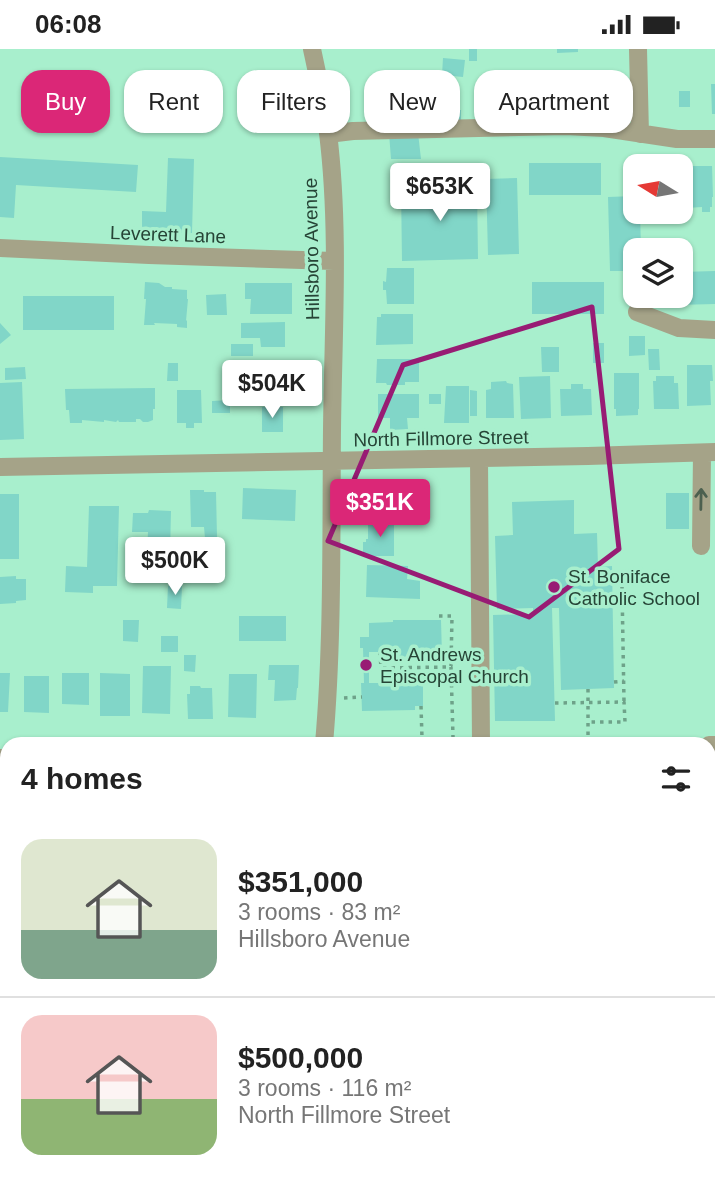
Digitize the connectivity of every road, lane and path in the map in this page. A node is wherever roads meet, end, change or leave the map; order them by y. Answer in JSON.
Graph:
{"nodes":[{"id":1,"x":312,"y":49,"type":"edge"},
{"id":2,"x":638,"y":49,"type":"edge"},
{"id":3,"x":328,"y":134,"type":"junction"},
{"id":4,"x":640,"y":134,"type":"junction"},
{"id":5,"x":715,"y":139,"type":"edge"},
{"id":6,"x":0,"y":248,"type":"edge"},
{"id":7,"x":334,"y":261,"type":"junction"},
{"id":8,"x":637,"y":312,"type":"dead end"},
{"id":9,"x":715,"y":330,"type":"edge"},
{"id":10,"x":709,"y":453,"type":"edge"},
{"id":11,"x":479,"y":458,"type":"junction"},
{"id":12,"x":332,"y":461,"type":"junction"},
{"id":13,"x":0,"y":467,"type":"edge"},
{"id":14,"x":701,"y":546,"type":"dead end"},
{"id":15,"x":622,"y":587,"type":"dead end"},
{"id":16,"x":439,"y":616,"type":"dead end"},
{"id":17,"x":380,"y":652,"type":"dead end"},
{"id":18,"x":451,"y":667,"type":"junction"},
{"id":19,"x":381,"y":668,"type":"junction"},
{"id":20,"x":624,"y":681,"type":"junction"},
{"id":21,"x":614,"y":682,"type":"dead end"},
{"id":22,"x":381,"y":683,"type":"dead end"},
{"id":23,"x":588,"y":689,"type":"dead end"},
{"id":24,"x":362,"y":697,"type":"dead end"},
{"id":25,"x":344,"y":698,"type":"dead end"},
{"id":26,"x":624,"y":702,"type":"junction"},
{"id":27,"x":555,"y":703,"type":"dead end"},
{"id":28,"x":588,"y":703,"type":"junction"},
{"id":29,"x":421,"y":706,"type":"dead end"},
{"id":30,"x":587,"y":722,"type":"junction"},
{"id":31,"x":588,"y":736,"type":"dead end"},
{"id":32,"x":324,"y":737,"type":"edge"},
{"id":33,"x":422,"y":737,"type":"dead end"},
{"id":34,"x":453,"y":737,"type":"dead end"},
{"id":35,"x":481,"y":737,"type":"edge"}],
"edges":[{"from":1,"to":3,"type":"street","name":"Hillsboro Avenue"},
{"from":2,"to":4,"type":"street"},
{"from":3,"to":4,"type":"street"},
{"from":3,"to":7,"type":"street","name":"Hillsboro Avenue"},
{"from":4,"to":5,"type":"street"},
{"from":6,"to":7,"type":"street","name":"Leverett Lane"},
{"from":7,"to":12,"type":"street","name":"Hillsboro Avenue"},
{"from":8,"to":9,"type":"street"},
{"from":10,"to":11,"type":"street","name":"North Fillmore Street"},
{"from":14,"to":10,"type":"street","one_way":true},
{"from":11,"to":12,"type":"street","name":"North Fillmore Street"},
{"from":11,"to":35,"type":"street"},
{"from":12,"to":13,"type":"street","name":"North Fillmore Street"},
{"from":12,"to":32,"type":"street","name":"Hillsboro Avenue"},
{"from":15,"to":20,"type":"path"},
{"from":16,"to":18,"type":"path"},
{"from":17,"to":19,"type":"path"},
{"from":18,"to":19,"type":"path"},
{"from":18,"to":34,"type":"path"},
{"from":19,"to":22,"type":"path"},
{"from":20,"to":21,"type":"path"},
{"from":20,"to":26,"type":"path"},
{"from":23,"to":28,"type":"path"},
{"from":24,"to":25,"type":"path"},
{"from":26,"to":28,"type":"path"},
{"from":26,"to":30,"type":"path"},
{"from":27,"to":28,"type":"path"},
{"from":28,"to":30,"type":"path"},
{"from":29,"to":33,"type":"path"},
{"from":30,"to":31,"type":"path"}]}
